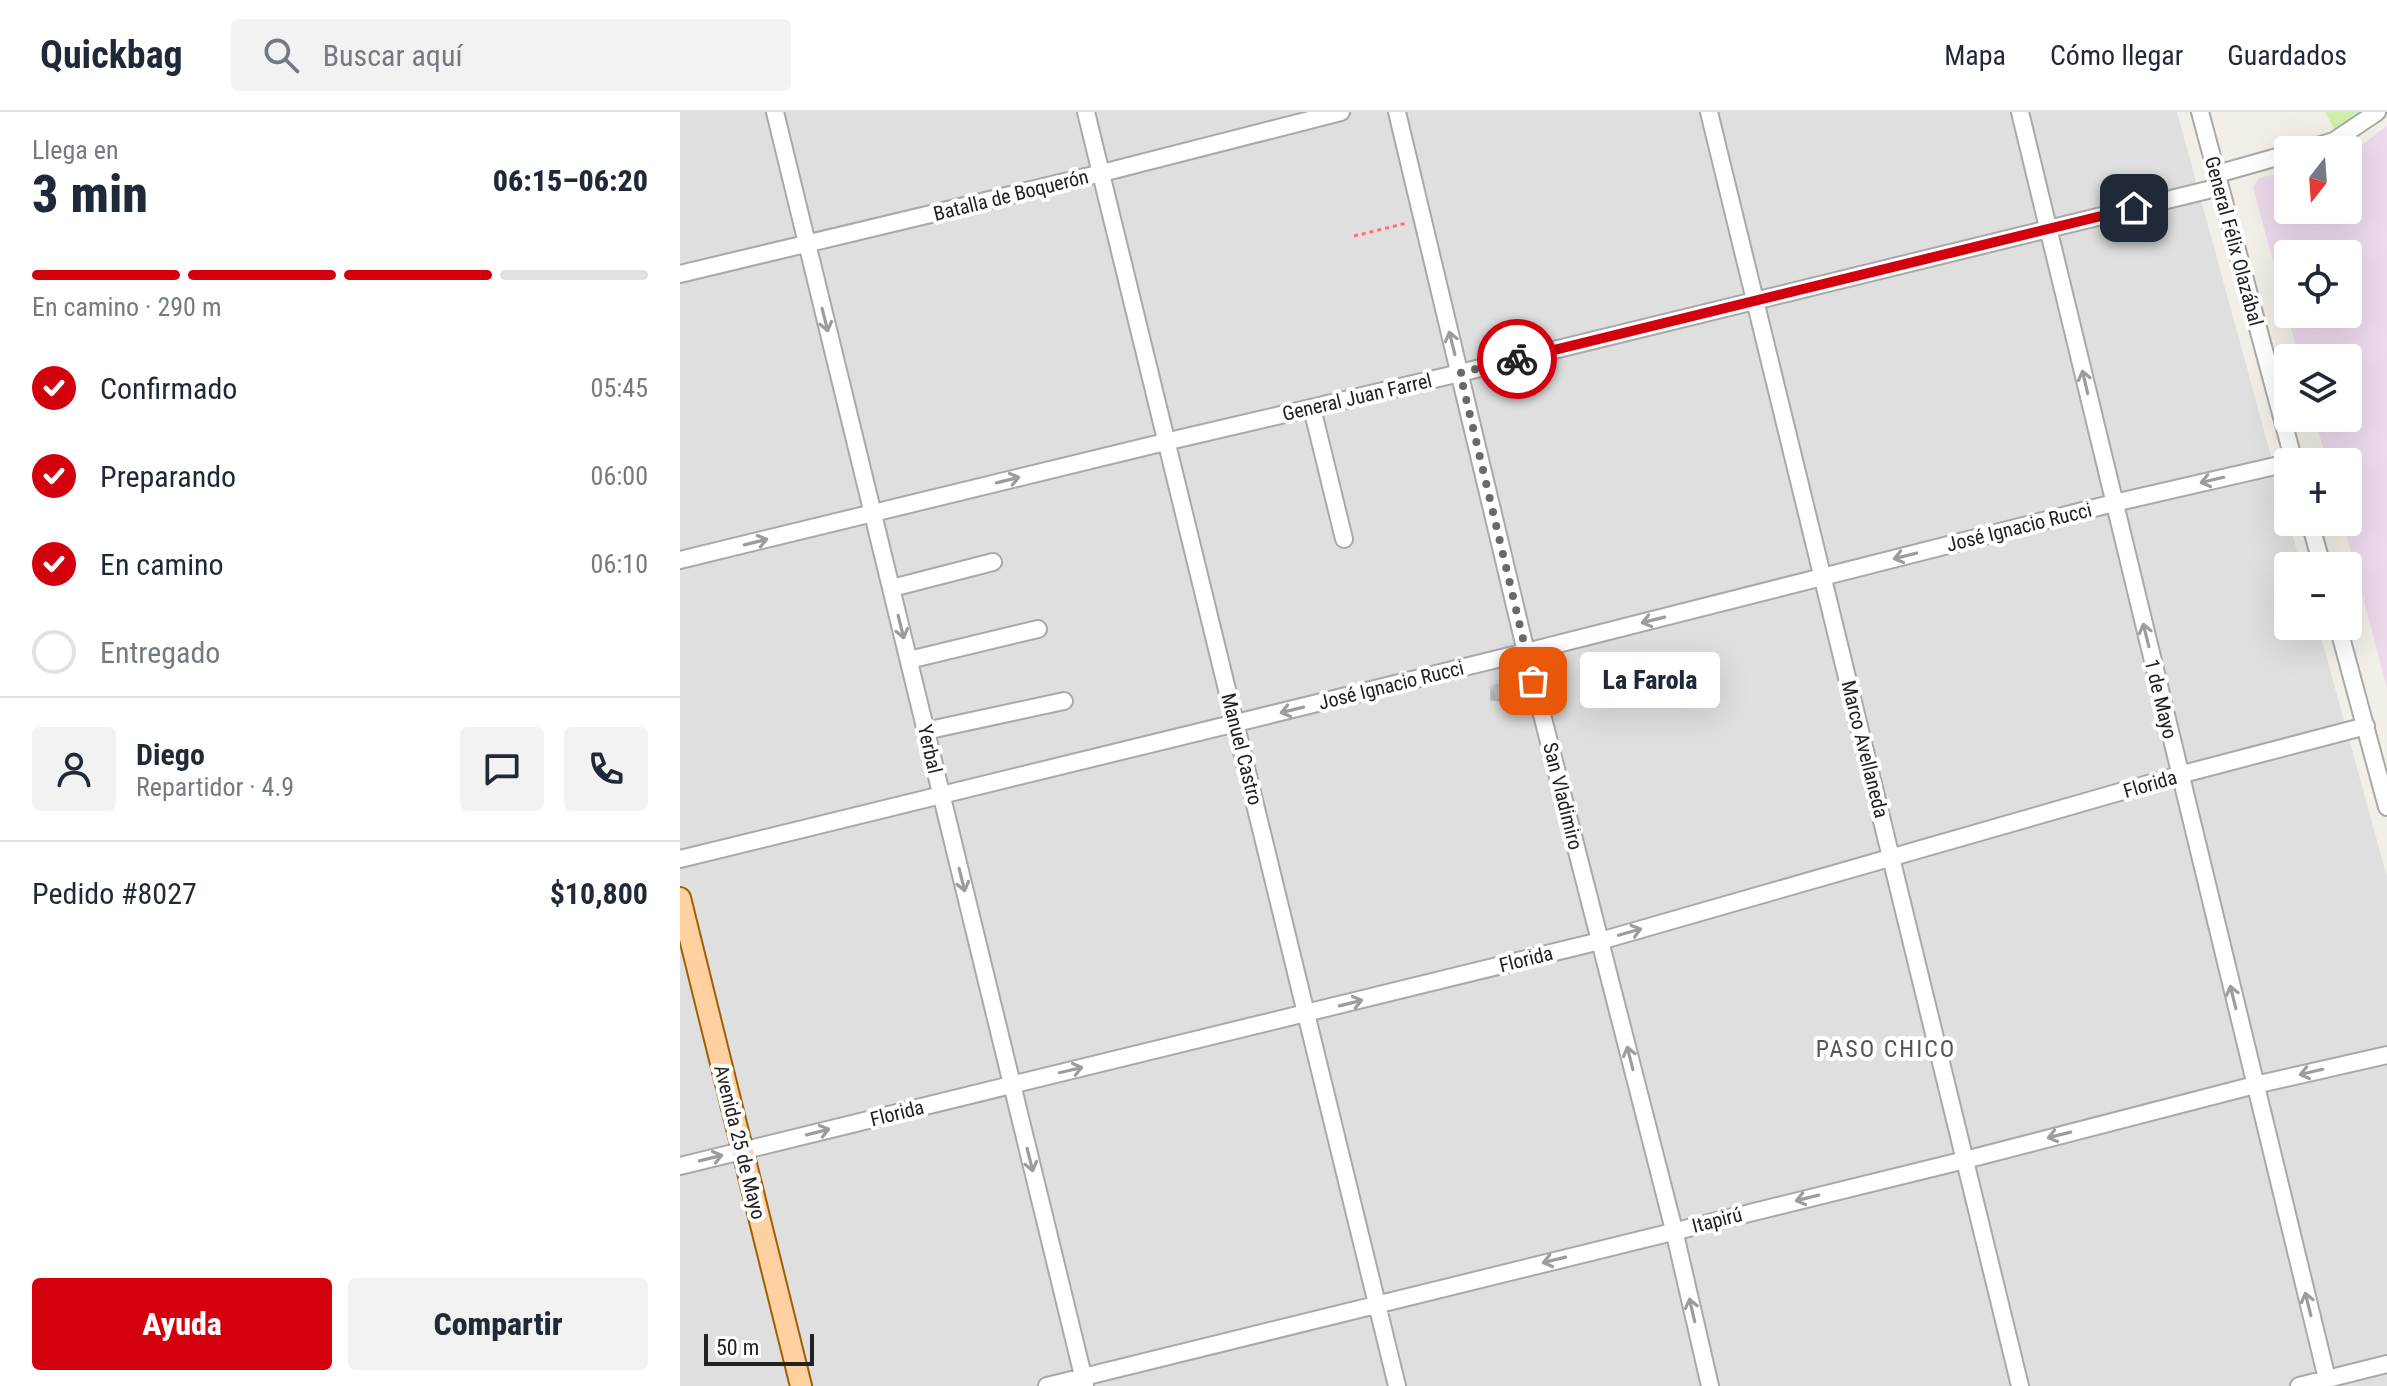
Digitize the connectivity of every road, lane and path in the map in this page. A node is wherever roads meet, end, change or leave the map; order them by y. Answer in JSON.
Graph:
{"nodes":[{"id":1,"x":775,"y":112,"type":"edge"},
{"id":2,"x":1086,"y":112,"type":"edge"},
{"id":3,"x":1341,"y":112,"type":"edge"},
{"id":4,"x":1397,"y":112,"type":"edge"},
{"id":5,"x":1709,"y":112,"type":"edge"},
{"id":6,"x":2020,"y":112,"type":"edge"},
{"id":7,"x":2200,"y":112,"type":"edge"},
{"id":8,"x":2377,"y":112,"type":"edge"},
{"id":9,"x":2341,"y":136,"type":"edge"},
{"id":10,"x":2274,"y":159,"type":"edge"},
{"id":11,"x":1102,"y":173,"type":"junction"},
{"id":12,"x":2218,"y":181,"type":"junction"},
{"id":13,"x":1422,"y":219,"type":"junction"},
{"id":14,"x":2048,"y":229,"type":"junction"},
{"id":15,"x":1354,"y":236,"type":"dead end"},
{"id":16,"x":807,"y":245,"type":"junction"},
{"id":17,"x":680,"y":274,"type":"edge"},
{"id":18,"x":1755,"y":300,"type":"junction"},
{"id":19,"x":1460,"y":373,"type":"junction"},
{"id":20,"x":1312,"y":408,"type":"junction"},
{"id":21,"x":1165,"y":442,"type":"junction"},
{"id":22,"x":2288,"y":448,"type":"edge"},
{"id":23,"x":2274,"y":466,"type":"edge"},
{"id":24,"x":2114,"y":503,"type":"junction"},
{"id":25,"x":873,"y":513,"type":"junction"},
{"id":26,"x":1344,"y":539,"type":"dead end"},
{"id":27,"x":680,"y":560,"type":"edge"},
{"id":28,"x":993,"y":562,"type":"dead end"},
{"id":29,"x":1822,"y":577,"type":"junction"},
{"id":30,"x":892,"y":588,"type":"junction"},
{"id":31,"x":1038,"y":629,"type":"dead end"},
{"id":32,"x":2342,"y":640,"type":"edge"},
{"id":33,"x":1526,"y":652,"type":"junction"},
{"id":34,"x":909,"y":660,"type":"junction"},
{"id":35,"x":1064,"y":701,"type":"dead end"},
{"id":36,"x":1237,"y":724,"type":"junction"},
{"id":37,"x":2366,"y":726,"type":"junction"},
{"id":38,"x":925,"y":731,"type":"junction"},
{"id":39,"x":2179,"y":775,"type":"junction"},
{"id":40,"x":941,"y":795,"type":"junction"},
{"id":41,"x":2387,"y":807,"type":"edge"},
{"id":42,"x":1892,"y":858,"type":"junction"},
{"id":43,"x":680,"y":859,"type":"edge"},
{"id":44,"x":680,"y":898,"type":"edge"},
{"id":45,"x":1600,"y":941,"type":"junction"},
{"id":46,"x":1305,"y":1014,"type":"junction"},
{"id":47,"x":2387,"y":1055,"type":"edge"},
{"id":48,"x":1012,"y":1084,"type":"junction"},
{"id":49,"x":2255,"y":1085,"type":"junction"},
{"id":50,"x":743,"y":1151,"type":"junction"},
{"id":51,"x":1965,"y":1160,"type":"junction"},
{"id":52,"x":680,"y":1166,"type":"edge"},
{"id":53,"x":1674,"y":1230,"type":"junction"},
{"id":54,"x":1378,"y":1304,"type":"junction"},
{"id":55,"x":2387,"y":1364,"type":"edge"},
{"id":56,"x":2327,"y":1379,"type":"junction"},
{"id":57,"x":1084,"y":1382,"type":"edge"},
{"id":58,"x":801,"y":1386,"type":"edge"},
{"id":59,"x":1047,"y":1386,"type":"edge"},
{"id":60,"x":1397,"y":1386,"type":"edge"},
{"id":61,"x":1710,"y":1386,"type":"edge"},
{"id":62,"x":2020,"y":1386,"type":"edge"},
{"id":63,"x":2299,"y":1386,"type":"edge"}],
"edges":[{"from":1,"to":16,"type":"street","name":"Yerbal"},
{"from":2,"to":11,"type":"street","name":"Manuel Castro"},
{"from":3,"to":11,"type":"street","name":"Batalla de Boquerón"},
{"from":4,"to":13,"type":"street","name":"San Vladimiro"},
{"from":5,"to":18,"type":"street","name":"Marco Avellaneda"},
{"from":6,"to":14,"type":"street","name":"1 de Mayo"},
{"from":7,"to":12,"type":"street","name":"General Félix Olazábal"},
{"from":8,"to":9,"type":"street"},
{"from":10,"to":12,"type":"street","name":"General Juan Farrel"},
{"from":11,"to":16,"type":"street","name":"Batalla de Boquerón"},
{"from":11,"to":21,"type":"street","name":"Manuel Castro"},
{"from":12,"to":14,"type":"street","name":"General Juan Farrel"},
{"from":12,"to":22,"type":"street","name":"General Félix Olazábal"},
{"from":13,"to":15,"type":"path"},
{"from":19,"to":13,"type":"street","name":"San Vladimiro","one_way":true},
{"from":14,"to":18,"type":"street","name":"General Juan Farrel"},
{"from":24,"to":14,"type":"street","name":"1 de Mayo","one_way":true},
{"from":16,"to":17,"type":"street","name":"Batalla de Boquerón"},
{"from":16,"to":25,"type":"street","name":"Yerbal","one_way":true},
{"from":18,"to":19,"type":"street","name":"General Juan Farrel"},
{"from":18,"to":29,"type":"street","name":"Marco Avellaneda"},
{"from":19,"to":20,"type":"street","name":"General Juan Farrel"},
{"from":19,"to":33,"type":"street","name":"San Vladimiro"},
{"from":20,"to":21,"type":"street","name":"General Juan Farrel"},
{"from":20,"to":26,"type":"street"},
{"from":25,"to":21,"type":"street","name":"General Juan Farrel","one_way":true},
{"from":21,"to":36,"type":"street","name":"Manuel Castro"},
{"from":23,"to":24,"type":"street","name":"José Ignacio Rucci","one_way":true},
{"from":24,"to":29,"type":"street","name":"José Ignacio Rucci","one_way":true},
{"from":39,"to":24,"type":"street","name":"1 de Mayo","one_way":true},
{"from":27,"to":25,"type":"street","name":"General Juan Farrel","one_way":true},
{"from":25,"to":30,"type":"street","name":"Yerbal"},
{"from":28,"to":30,"type":"street"},
{"from":29,"to":33,"type":"street","name":"José Ignacio Rucci","one_way":true},
{"from":29,"to":42,"type":"street","name":"Marco Avellaneda"},
{"from":30,"to":34,"type":"street","name":"Yerbal","one_way":true},
{"from":31,"to":34,"type":"street"},
{"from":32,"to":37,"type":"street"},
{"from":33,"to":36,"type":"street","name":"José Ignacio Rucci","one_way":true},
{"from":33,"to":45,"type":"street","name":"San Vladimiro"},
{"from":34,"to":38,"type":"street","name":"Yerbal"},
{"from":35,"to":38,"type":"street"},
{"from":36,"to":40,"type":"street","name":"José Ignacio Rucci"},
{"from":36,"to":46,"type":"street","name":"Manuel Castro"},
{"from":37,"to":39,"type":"street","name":"Florida"},
{"from":37,"to":41,"type":"street"},
{"from":38,"to":40,"type":"street","name":"Yerbal"},
{"from":39,"to":42,"type":"street","name":"Florida"},
{"from":49,"to":39,"type":"street","name":"1 de Mayo","one_way":true},
{"from":40,"to":43,"type":"street","name":"José Ignacio Rucci"},
{"from":40,"to":48,"type":"street","name":"Yerbal","one_way":true},
{"from":45,"to":42,"type":"street","name":"Florida","one_way":true},
{"from":42,"to":51,"type":"street","name":"Marco Avellaneda"},
{"from":44,"to":50,"type":"main road","name":"Avenida 25 de Mayo"},
{"from":46,"to":45,"type":"street","name":"Florida","one_way":true},
{"from":53,"to":45,"type":"street","name":"San Vladimiro","one_way":true},
{"from":48,"to":46,"type":"street","name":"Florida","one_way":true},
{"from":46,"to":54,"type":"street","name":"Manuel Castro"},
{"from":47,"to":49,"type":"street","name":"Itapirú","one_way":true},
{"from":50,"to":48,"type":"street","name":"Florida","one_way":true},
{"from":48,"to":57,"type":"street","name":"Yerbal","one_way":true},
{"from":49,"to":51,"type":"street","name":"Itapirú","one_way":true},
{"from":56,"to":49,"type":"street","name":"1 de Mayo","one_way":true},
{"from":52,"to":50,"type":"street","name":"Florida","one_way":true},
{"from":50,"to":58,"type":"main road","name":"Avenida 25 de Mayo"},
{"from":51,"to":53,"type":"street","name":"Itapirú","one_way":true},
{"from":51,"to":62,"type":"street","name":"Marco Avellaneda"},
{"from":53,"to":54,"type":"street","name":"Itapirú","one_way":true},
{"from":61,"to":53,"type":"street","name":"San Vladimiro","one_way":true},
{"from":54,"to":57,"type":"street","name":"Itapirú"},
{"from":54,"to":60,"type":"street","name":"Manuel Castro"},
{"from":55,"to":56,"type":"street"},
{"from":56,"to":63,"type":"street"},
{"from":57,"to":59,"type":"street","name":"Itapirú"}]}
